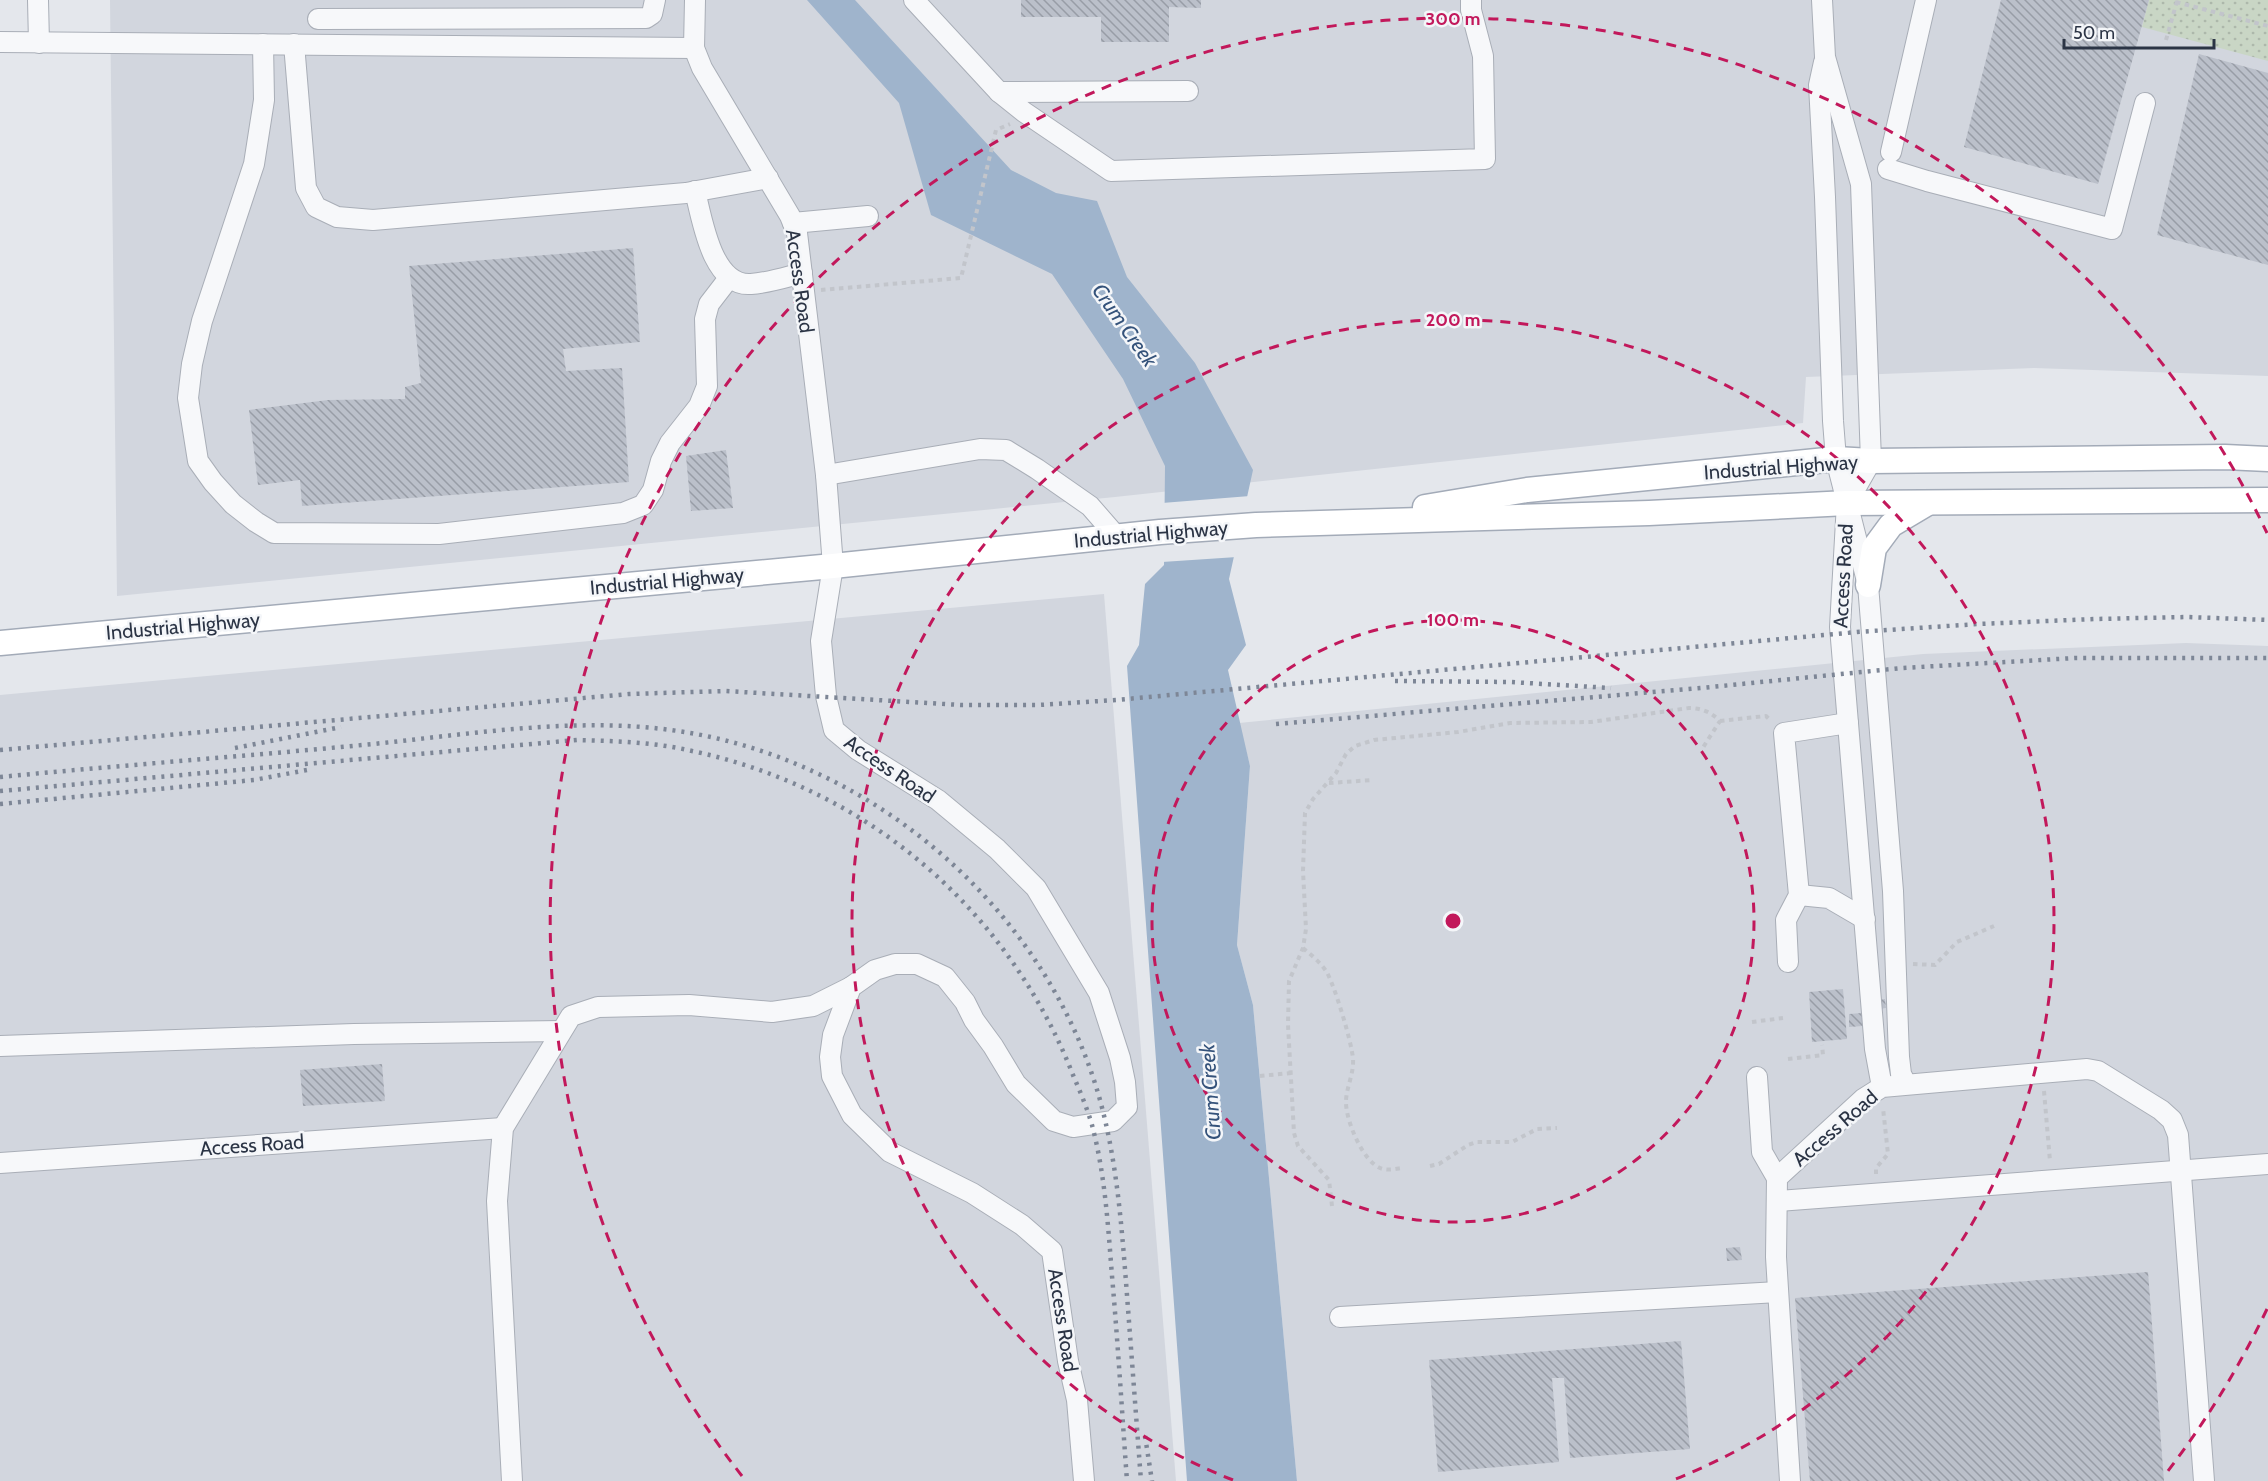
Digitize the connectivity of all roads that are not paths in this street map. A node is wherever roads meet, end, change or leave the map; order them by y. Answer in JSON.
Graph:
{"nodes":[{"id":1,"x":39,"y":0,"type":"edge"},
{"id":2,"x":655,"y":0,"type":"edge"},
{"id":3,"x":695,"y":0,"type":"edge"},
{"id":4,"x":914,"y":0,"type":"edge"},
{"id":5,"x":1471,"y":0,"type":"edge"},
{"id":6,"x":1822,"y":0,"type":"edge"},
{"id":7,"x":1926,"y":0,"type":"edge"},
{"id":8,"x":318,"y":9,"type":"edge"},
{"id":9,"x":0,"y":42,"type":"edge"},
{"id":10,"x":39,"y":43,"type":"junction"},
{"id":11,"x":263,"y":44,"type":"junction"},
{"id":12,"x":294,"y":44,"type":"junction"},
{"id":13,"x":318,"y":44,"type":"junction"},
{"id":14,"x":694,"y":48,"type":"junction"},
{"id":15,"x":1825,"y":57,"type":"junction"},
{"id":16,"x":1188,"y":91,"type":"dead end"},
{"id":17,"x":999,"y":92,"type":"junction"},
{"id":18,"x":2145,"y":104,"type":"dead end"},
{"id":19,"x":768,"y":178,"type":"junction"},
{"id":20,"x":695,"y":191,"type":"junction"},
{"id":21,"x":868,"y":216,"type":"dead end"},
{"id":22,"x":793,"y":223,"type":"junction"},
{"id":23,"x":802,"y":273,"type":"junction"},
{"id":24,"x":729,"y":278,"type":"junction"},
{"id":25,"x":1836,"y":459,"type":"junction"},
{"id":26,"x":2268,"y":459,"type":"edge"},
{"id":27,"x":1871,"y":461,"type":"junction"},
{"id":28,"x":826,"y":475,"type":"junction"},
{"id":29,"x":2268,"y":500,"type":"edge"},
{"id":30,"x":1930,"y":502,"type":"junction"},
{"id":31,"x":1847,"y":503,"type":"junction"},
{"id":32,"x":1334,"y":523,"type":"junction"},
{"id":33,"x":1117,"y":537,"type":"junction"},
{"id":34,"x":833,"y":566,"type":"junction"},
{"id":35,"x":1869,"y":585,"type":"junction"},
{"id":36,"x":0,"y":643,"type":"edge"},
{"id":37,"x":1848,"y":723,"type":"junction"},
{"id":38,"x":1893,"y":894,"type":"junction"},
{"id":39,"x":1799,"y":896,"type":"junction"},
{"id":40,"x":1863,"y":896,"type":"junction"},
{"id":41,"x":1865,"y":919,"type":"junction"},
{"id":42,"x":1788,"y":962,"type":"dead end"},
{"id":43,"x":851,"y":987,"type":"junction"},
{"id":44,"x":561,"y":1031,"type":"junction"},
{"id":45,"x":0,"y":1046,"type":"edge"},
{"id":46,"x":1757,"y":1077,"type":"dead end"},
{"id":47,"x":1906,"y":1084,"type":"junction"},
{"id":48,"x":1882,"y":1087,"type":"junction"},
{"id":49,"x":503,"y":1128,"type":"junction"},
{"id":50,"x":0,"y":1163,"type":"edge"},
{"id":51,"x":2268,"y":1164,"type":"edge"},
{"id":52,"x":2180,"y":1171,"type":"junction"},
{"id":53,"x":1777,"y":1178,"type":"junction"},
{"id":54,"x":1778,"y":1201,"type":"junction"},
{"id":55,"x":1778,"y":1292,"type":"junction"},
{"id":56,"x":1340,"y":1317,"type":"dead end"},
{"id":57,"x":512,"y":1481,"type":"edge"},
{"id":58,"x":1084,"y":1481,"type":"edge"},
{"id":59,"x":1790,"y":1481,"type":"edge"},
{"id":60,"x":2204,"y":1481,"type":"edge"}],
"edges":[{"from":1,"to":10,"type":"lane"},
{"from":2,"to":8,"type":"lane"},
{"from":3,"to":14,"type":"lane","name":"Access Road"},
{"from":4,"to":17,"type":"lane"},
{"from":5,"to":17,"type":"lane"},
{"from":6,"to":15,"type":"lane"},
{"from":7,"to":18,"type":"lane"},
{"from":8,"to":13,"type":"lane"},
{"from":9,"to":10,"type":"lane"},
{"from":10,"to":11,"type":"lane"},
{"from":11,"to":12,"type":"lane"},
{"from":11,"to":24,"type":"lane"},
{"from":12,"to":13,"type":"lane"},
{"from":12,"to":20,"type":"lane"},
{"from":13,"to":14,"type":"lane"},
{"from":14,"to":19,"type":"lane","name":"Access Road"},
{"from":15,"to":25,"type":"lane"},
{"from":15,"to":27,"type":"lane"},
{"from":16,"to":17,"type":"lane"},
{"from":19,"to":20,"type":"lane"},
{"from":19,"to":22,"type":"lane","name":"Access Road"},
{"from":20,"to":24,"type":"lane"},
{"from":21,"to":22,"type":"lane"},
{"from":22,"to":23,"type":"lane","name":"Access Road"},
{"from":23,"to":24,"type":"lane"},
{"from":23,"to":28,"type":"lane","name":"Access Road"},
{"from":25,"to":27,"type":"main road","name":"Industrial Highway"},
{"from":25,"to":31,"type":"lane"},
{"from":25,"to":32,"type":"main road","name":"Industrial Highway"},
{"from":26,"to":27,"type":"main road","name":"Industrial Highway"},
{"from":27,"to":31,"type":"lane"},
{"from":28,"to":33,"type":"lane"},
{"from":28,"to":34,"type":"lane","name":"Access Road"},
{"from":29,"to":30,"type":"main road","name":"Industrial Highway"},
{"from":30,"to":31,"type":"main road","name":"Industrial Highway"},
{"from":30,"to":35,"type":"main road"},
{"from":31,"to":32,"type":"main road","name":"Industrial Highway"},
{"from":31,"to":35,"type":"lane","name":"Access Road"},
{"from":31,"to":37,"type":"lane","name":"Access Road"},
{"from":32,"to":33,"type":"main road","name":"Industrial Highway"},
{"from":33,"to":34,"type":"main road","name":"Industrial Highway"},
{"from":34,"to":36,"type":"main road","name":"Industrial Highway"},
{"from":34,"to":43,"type":"lane","name":"Access Road"},
{"from":35,"to":38,"type":"lane","name":"Access Road"},
{"from":37,"to":39,"type":"lane"},
{"from":37,"to":40,"type":"lane","name":"Access Road"},
{"from":38,"to":40,"type":"lane"},
{"from":38,"to":47,"type":"lane","name":"Access Road"},
{"from":39,"to":41,"type":"lane"},
{"from":39,"to":42,"type":"lane"},
{"from":40,"to":41,"type":"lane","name":"Access Road"},
{"from":41,"to":48,"type":"lane","name":"Access Road"},
{"from":43,"to":44,"type":"lane","name":"Access Road"},
{"from":43,"to":58,"type":"lane","name":"Access Road"},
{"from":44,"to":45,"type":"lane"},
{"from":44,"to":49,"type":"lane","name":"Access Road"},
{"from":46,"to":53,"type":"lane"},
{"from":47,"to":48,"type":"lane"},
{"from":47,"to":52,"type":"lane"},
{"from":48,"to":53,"type":"lane","name":"Access Road"},
{"from":49,"to":50,"type":"lane","name":"Access Road"},
{"from":49,"to":57,"type":"lane","name":"Access Road"},
{"from":51,"to":52,"type":"lane"},
{"from":52,"to":54,"type":"lane"},
{"from":52,"to":60,"type":"lane"},
{"from":53,"to":54,"type":"lane","name":"Access Road"},
{"from":54,"to":55,"type":"lane","name":"Access Road"},
{"from":55,"to":56,"type":"lane"},
{"from":55,"to":59,"type":"lane","name":"Access Road"}]}
